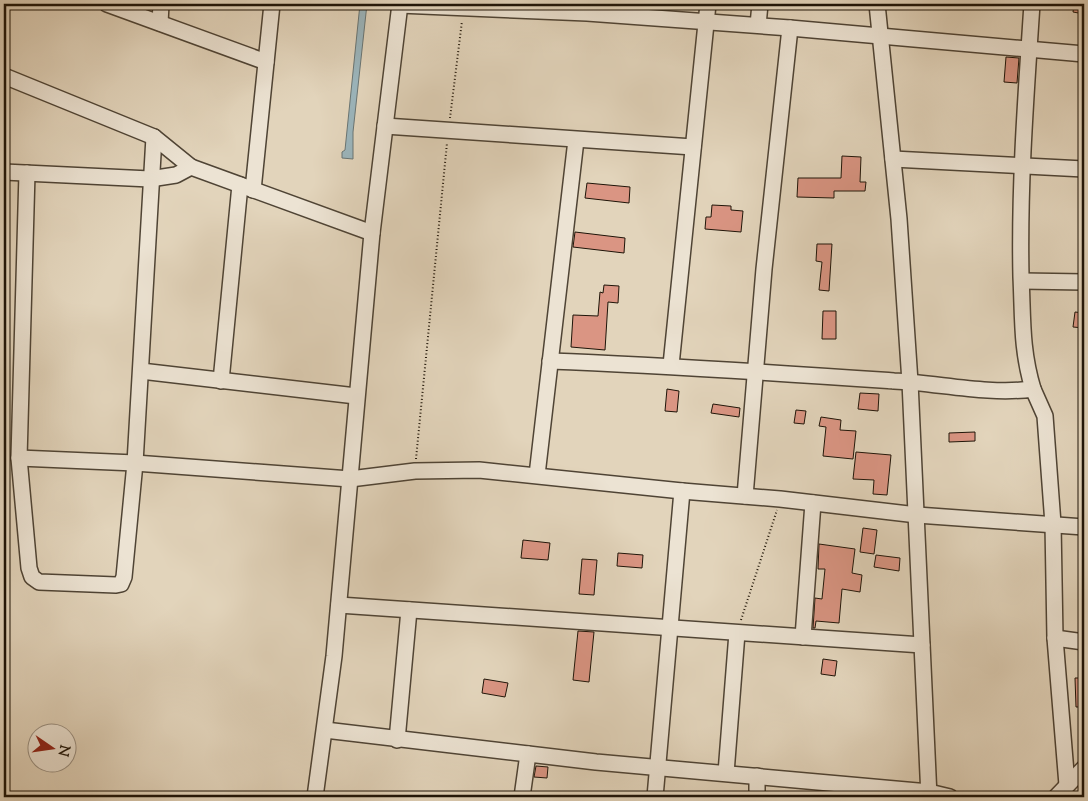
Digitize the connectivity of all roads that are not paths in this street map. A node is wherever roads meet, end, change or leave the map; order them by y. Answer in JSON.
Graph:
{"nodes":[{"id":1,"x":107,"y":4,"type":"edge"},
{"id":2,"x":161,"y":4,"type":"edge"},
{"id":3,"x":272,"y":4,"type":"edge"},
{"id":4,"x":708,"y":4,"type":"edge"},
{"id":5,"x":760,"y":4,"type":"edge"},
{"id":6,"x":877,"y":4,"type":"edge"},
{"id":7,"x":1032,"y":4,"type":"edge"},
{"id":8,"x":400,"y":5,"type":"edge"},
{"id":9,"x":587,"y":8,"type":"edge"},
{"id":10,"x":706,"y":21,"type":"junction"},
{"id":11,"x":160,"y":23,"type":"junction"},
{"id":12,"x":758,"y":25,"type":"junction"},
{"id":13,"x":790,"y":28,"type":"junction"},
{"id":14,"x":880,"y":35,"type":"junction"},
{"id":15,"x":1030,"y":50,"type":"junction"},
{"id":16,"x":1084,"y":54,"type":"edge"},
{"id":17,"x":266,"y":62,"type":"junction"},
{"id":18,"x":4,"y":76,"type":"edge"},
{"id":19,"x":385,"y":126,"type":"junction"},
{"id":20,"x":154,"y":137,"type":"junction"},
{"id":21,"x":576,"y":140,"type":"junction"},
{"id":22,"x":693,"y":147,"type":"junction"},
{"id":23,"x":893,"y":159,"type":"junction"},
{"id":24,"x":1022,"y":166,"type":"junction"},
{"id":25,"x":192,"y":167,"type":"junction"},
{"id":26,"x":1084,"y":168,"type":"edge"},
{"id":27,"x":4,"y":172,"type":"edge"},
{"id":28,"x":27,"y":173,"type":"junction"},
{"id":29,"x":150,"y":178,"type":"junction"},
{"id":30,"x":246,"y":187,"type":"junction"},
{"id":31,"x":372,"y":233,"type":"junction"},
{"id":32,"x":1022,"y":281,"type":"junction"},
{"id":33,"x":1084,"y":282,"type":"edge"},
{"id":34,"x":550,"y":361,"type":"junction"},
{"id":35,"x":671,"y":365,"type":"junction"},
{"id":36,"x":141,"y":371,"type":"junction"},
{"id":37,"x":756,"y":372,"type":"junction"},
{"id":38,"x":221,"y":381,"type":"junction"},
{"id":39,"x":910,"y":382,"type":"junction"},
{"id":40,"x":1033,"y":389,"type":"junction"},
{"id":41,"x":356,"y":396,"type":"junction"},
{"id":42,"x":19,"y":458,"type":"junction"},
{"id":43,"x":135,"y":462,"type":"junction"},
{"id":44,"x":537,"y":475,"type":"junction"},
{"id":45,"x":350,"y":479,"type":"junction"},
{"id":46,"x":682,"y":491,"type":"junction"},
{"id":47,"x":744,"y":496,"type":"junction"},
{"id":48,"x":813,"y":503,"type":"junction"},
{"id":49,"x":917,"y":515,"type":"junction"},
{"id":50,"x":1053,"y":524,"type":"junction"},
{"id":51,"x":1084,"y":527,"type":"edge"},
{"id":52,"x":339,"y":605,"type":"junction"},
{"id":53,"x":409,"y":610,"type":"junction"},
{"id":54,"x":669,"y":628,"type":"junction"},
{"id":55,"x":737,"y":632,"type":"junction"},
{"id":56,"x":803,"y":637,"type":"junction"},
{"id":57,"x":1056,"y":638,"type":"junction"},
{"id":58,"x":1084,"y":642,"type":"edge"},
{"id":59,"x":922,"y":645,"type":"junction"},
{"id":60,"x":325,"y":730,"type":"junction"},
{"id":61,"x":397,"y":740,"type":"junction"},
{"id":62,"x":528,"y":754,"type":"junction"},
{"id":63,"x":658,"y":768,"type":"junction"},
{"id":64,"x":1084,"y":768,"type":"edge"},
{"id":65,"x":726,"y":773,"type":"junction"},
{"id":66,"x":757,"y":776,"type":"junction"},
{"id":67,"x":1067,"y":785,"type":"junction"},
{"id":68,"x":929,"y":795,"type":"edge"},
{"id":69,"x":315,"y":797,"type":"edge"},
{"id":70,"x":522,"y":797,"type":"edge"},
{"id":71,"x":655,"y":797,"type":"edge"},
{"id":72,"x":757,"y":797,"type":"edge"},
{"id":73,"x":950,"y":797,"type":"edge"},
{"id":74,"x":1056,"y":797,"type":"edge"}],
"edges":[{"from":1,"to":11,"type":"street"},
{"from":2,"to":11,"type":"street"},
{"from":3,"to":17,"type":"street"},
{"from":4,"to":10,"type":"street"},
{"from":5,"to":12,"type":"street"},
{"from":6,"to":14,"type":"street"},
{"from":7,"to":15,"type":"street"},
{"from":8,"to":9,"type":"street"},
{"from":8,"to":19,"type":"street"},
{"from":9,"to":10,"type":"street"},
{"from":10,"to":12,"type":"street"},
{"from":10,"to":22,"type":"street"},
{"from":11,"to":17,"type":"street"},
{"from":12,"to":13,"type":"street"},
{"from":13,"to":14,"type":"street"},
{"from":13,"to":37,"type":"street"},
{"from":14,"to":15,"type":"street"},
{"from":14,"to":23,"type":"street"},
{"from":15,"to":16,"type":"street"},
{"from":15,"to":24,"type":"street"},
{"from":17,"to":30,"type":"street"},
{"from":18,"to":20,"type":"street"},
{"from":19,"to":21,"type":"street"},
{"from":19,"to":31,"type":"street"},
{"from":20,"to":25,"type":"street"},
{"from":20,"to":29,"type":"street"},
{"from":21,"to":22,"type":"street"},
{"from":21,"to":34,"type":"street"},
{"from":22,"to":35,"type":"street"},
{"from":23,"to":24,"type":"street"},
{"from":23,"to":39,"type":"street"},
{"from":24,"to":26,"type":"street"},
{"from":24,"to":32,"type":"street"},
{"from":25,"to":29,"type":"street"},
{"from":25,"to":30,"type":"street"},
{"from":27,"to":28,"type":"street"},
{"from":28,"to":29,"type":"street"},
{"from":28,"to":42,"type":"street"},
{"from":29,"to":36,"type":"street"},
{"from":30,"to":31,"type":"street"},
{"from":30,"to":38,"type":"street"},
{"from":31,"to":41,"type":"street"},
{"from":32,"to":33,"type":"street"},
{"from":32,"to":40,"type":"street"},
{"from":34,"to":35,"type":"street"},
{"from":34,"to":44,"type":"street"},
{"from":35,"to":37,"type":"street"},
{"from":36,"to":38,"type":"street"},
{"from":36,"to":43,"type":"street"},
{"from":37,"to":39,"type":"street"},
{"from":37,"to":47,"type":"street"},
{"from":38,"to":41,"type":"street"},
{"from":39,"to":40,"type":"street"},
{"from":39,"to":49,"type":"street"},
{"from":40,"to":50,"type":"street"},
{"from":41,"to":45,"type":"street"},
{"from":42,"to":43,"type":"street"},
{"from":42,"to":43,"type":"street"},
{"from":43,"to":45,"type":"street"},
{"from":44,"to":45,"type":"street"},
{"from":44,"to":46,"type":"street"},
{"from":45,"to":52,"type":"street"},
{"from":46,"to":47,"type":"street"},
{"from":46,"to":54,"type":"street"},
{"from":47,"to":48,"type":"street"},
{"from":48,"to":49,"type":"street"},
{"from":48,"to":56,"type":"street"},
{"from":49,"to":50,"type":"street"},
{"from":49,"to":59,"type":"street"},
{"from":50,"to":51,"type":"street"},
{"from":50,"to":57,"type":"street"},
{"from":52,"to":53,"type":"street"},
{"from":52,"to":60,"type":"street"},
{"from":53,"to":54,"type":"street"},
{"from":53,"to":61,"type":"street"},
{"from":54,"to":55,"type":"street"},
{"from":54,"to":63,"type":"street"},
{"from":55,"to":56,"type":"street"},
{"from":55,"to":65,"type":"street"},
{"from":56,"to":59,"type":"street"},
{"from":57,"to":58,"type":"street"},
{"from":57,"to":67,"type":"street"},
{"from":59,"to":68,"type":"street"},
{"from":60,"to":61,"type":"street"},
{"from":60,"to":69,"type":"street"},
{"from":61,"to":62,"type":"street"},
{"from":62,"to":63,"type":"street"},
{"from":62,"to":70,"type":"street"},
{"from":63,"to":65,"type":"street"},
{"from":63,"to":71,"type":"street"},
{"from":64,"to":67,"type":"street"},
{"from":65,"to":66,"type":"street"},
{"from":66,"to":68,"type":"street"},
{"from":66,"to":72,"type":"street"},
{"from":67,"to":74,"type":"street"},
{"from":68,"to":73,"type":"street"}]}
